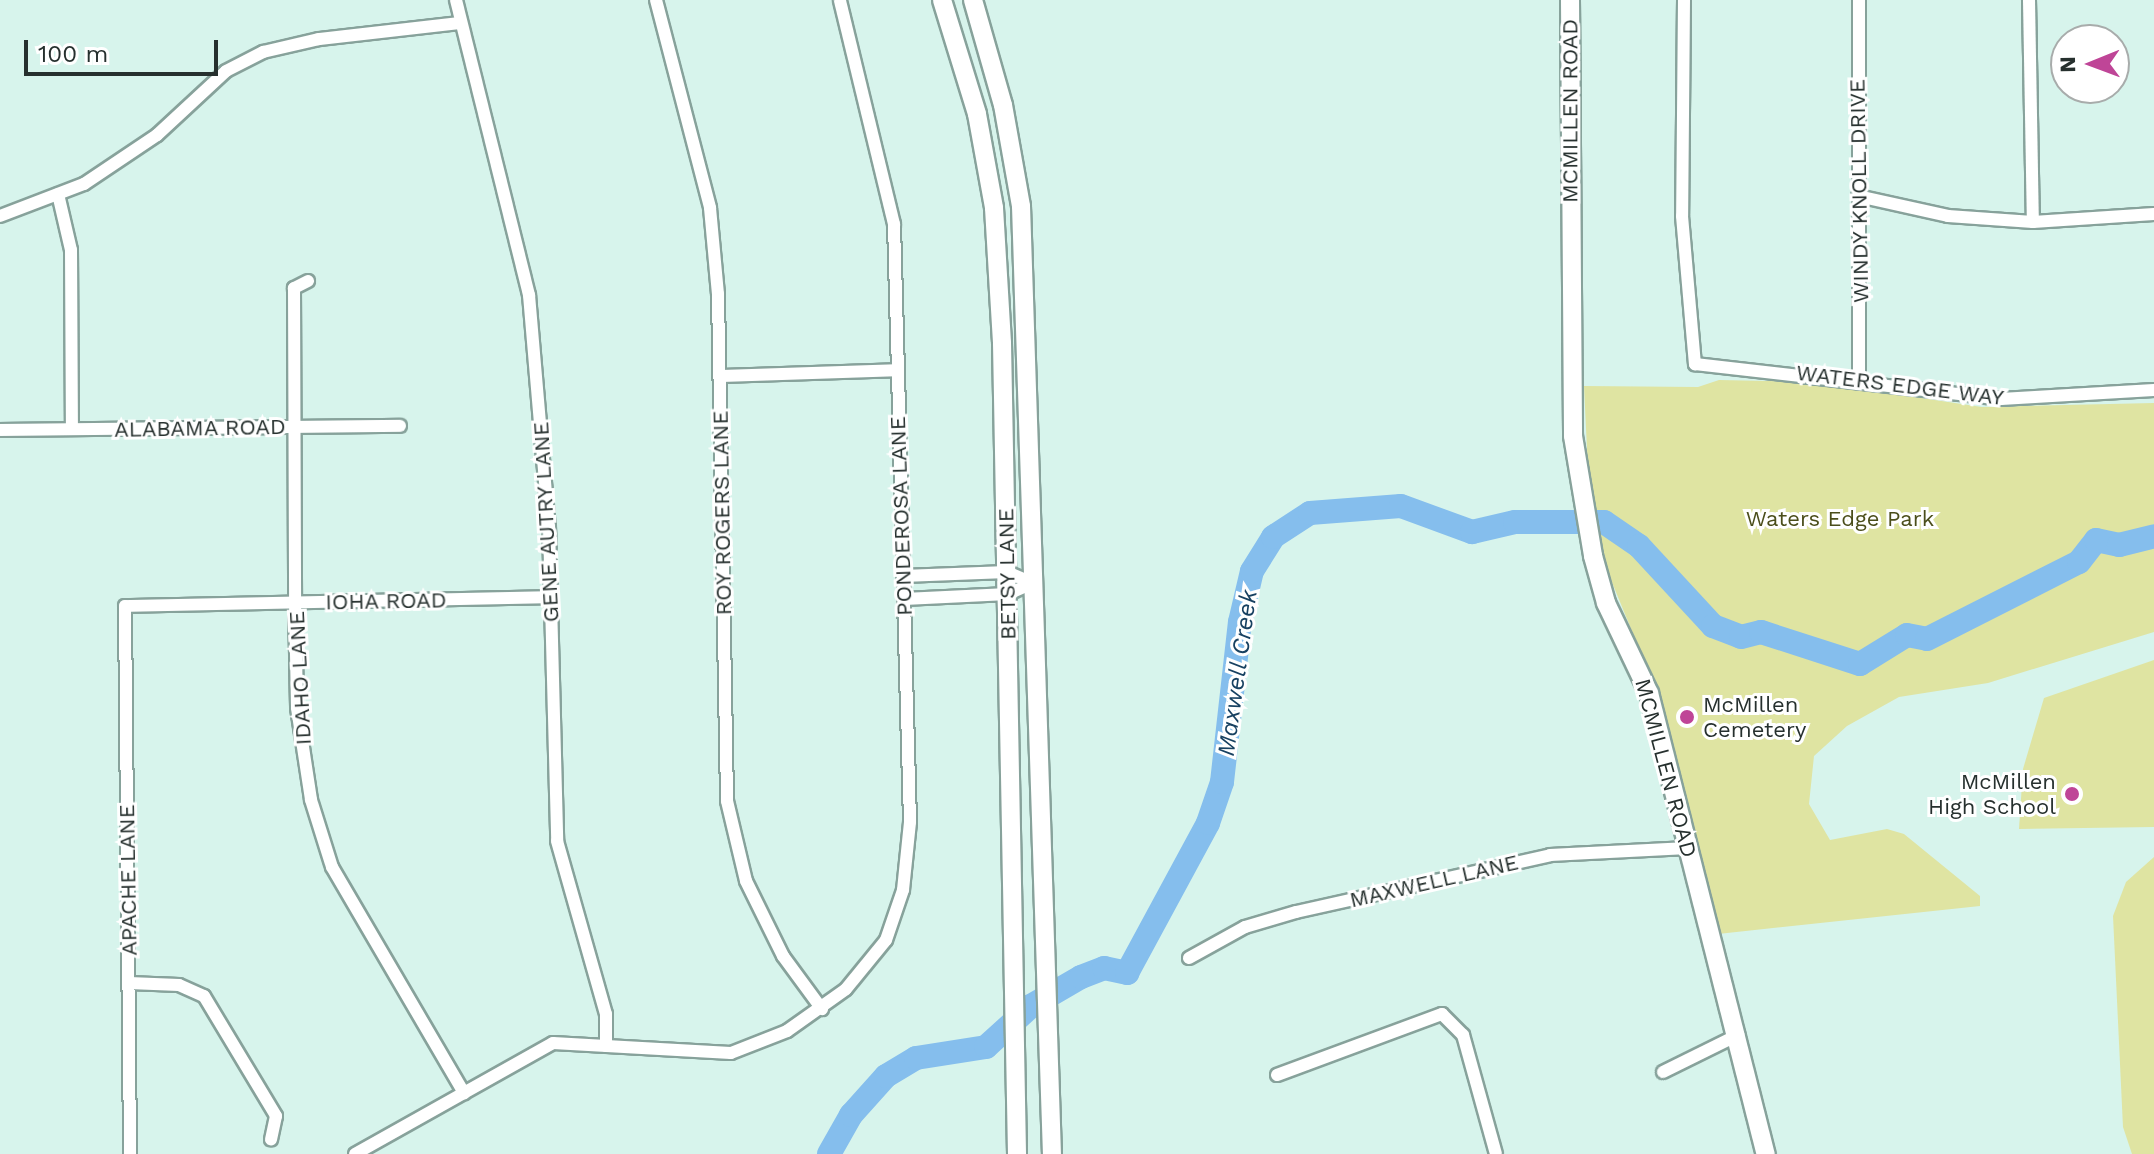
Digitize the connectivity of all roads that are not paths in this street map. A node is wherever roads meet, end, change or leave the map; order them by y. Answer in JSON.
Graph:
{"nodes":[{"id":1,"x":456,"y":0,"type":"edge"},
{"id":2,"x":656,"y":0,"type":"edge"},
{"id":3,"x":840,"y":0,"type":"edge"},
{"id":4,"x":942,"y":0,"type":"edge"},
{"id":5,"x":973,"y":0,"type":"edge"},
{"id":6,"x":1570,"y":0,"type":"edge"},
{"id":7,"x":1684,"y":0,"type":"edge"},
{"id":8,"x":1859,"y":0,"type":"edge"},
{"id":9,"x":2029,"y":0,"type":"edge"},
{"id":10,"x":460,"y":23,"type":"junction"},
{"id":11,"x":58,"y":194,"type":"junction"},
{"id":12,"x":1858,"y":196,"type":"junction"},
{"id":13,"x":2154,"y":214,"type":"edge"},
{"id":14,"x":0,"y":216,"type":"edge"},
{"id":15,"x":2033,"y":222,"type":"junction"},
{"id":16,"x":308,"y":281,"type":"dead end"},
{"id":17,"x":897,"y":370,"type":"junction"},
{"id":18,"x":720,"y":376,"type":"junction"},
{"id":19,"x":1859,"y":382,"type":"junction"},
{"id":20,"x":2154,"y":390,"type":"edge"},
{"id":21,"x":400,"y":426,"type":"dead end"},
{"id":22,"x":295,"y":427,"type":"junction"},
{"id":23,"x":72,"y":429,"type":"junction"},
{"id":24,"x":0,"y":430,"type":"edge"},
{"id":25,"x":1007,"y":572,"type":"junction"},
{"id":26,"x":903,"y":576,"type":"junction"},
{"id":27,"x":1033,"y":583,"type":"junction"},
{"id":28,"x":1008,"y":594,"type":"junction"},
{"id":29,"x":551,"y":597,"type":"junction"},
{"id":30,"x":904,"y":599,"type":"junction"},
{"id":31,"x":295,"y":602,"type":"junction"},
{"id":32,"x":125,"y":606,"type":"joint"},
{"id":33,"x":1688,"y":848,"type":"junction"},
{"id":34,"x":1189,"y":958,"type":"dead end"},
{"id":35,"x":129,"y":983,"type":"junction"},
{"id":36,"x":822,"y":1009,"type":"junction"},
{"id":37,"x":1738,"y":1035,"type":"junction"},
{"id":38,"x":606,"y":1046,"type":"junction"},
{"id":39,"x":1663,"y":1072,"type":"dead end"},
{"id":40,"x":1277,"y":1075,"type":"dead end"},
{"id":41,"x":464,"y":1093,"type":"junction"},
{"id":42,"x":271,"y":1139,"type":"dead end"},
{"id":43,"x":130,"y":1154,"type":"edge"},
{"id":44,"x":355,"y":1154,"type":"edge"},
{"id":45,"x":1017,"y":1154,"type":"edge"},
{"id":46,"x":1052,"y":1154,"type":"edge"},
{"id":47,"x":1496,"y":1154,"type":"edge"},
{"id":48,"x":1766,"y":1154,"type":"edge"}],
"edges":[{"from":1,"to":10,"type":"street","name":"GENE AUTRY LANE"},
{"from":2,"to":18,"type":"street","name":"ROY ROGERS LANE"},
{"from":3,"to":17,"type":"street","name":"PONDEROSA LANE"},
{"from":4,"to":25,"type":"main road","name":"BETSY LANE"},
{"from":5,"to":27,"type":"main road","name":"BETSY LANE"},
{"from":6,"to":33,"type":"main road","name":"MCMILLEN ROAD"},
{"from":7,"to":19,"type":"street","name":"WATERS EDGE WAY"},
{"from":8,"to":12,"type":"street","name":"WINDY KNOLL DRIVE"},
{"from":9,"to":15,"type":"street"},
{"from":10,"to":11,"type":"street"},
{"from":10,"to":29,"type":"street","name":"GENE AUTRY LANE"},
{"from":11,"to":14,"type":"street"},
{"from":11,"to":23,"type":"street"},
{"from":12,"to":15,"type":"street"},
{"from":12,"to":19,"type":"street","name":"WINDY KNOLL DRIVE"},
{"from":13,"to":15,"type":"street"},
{"from":16,"to":22,"type":"street","name":"IDAHO LANE"},
{"from":17,"to":18,"type":"street"},
{"from":17,"to":26,"type":"street","name":"PONDEROSA LANE"},
{"from":18,"to":36,"type":"street","name":"ROY ROGERS LANE"},
{"from":19,"to":20,"type":"street","name":"WATERS EDGE WAY"},
{"from":21,"to":22,"type":"street","name":"ALABAMA ROAD"},
{"from":22,"to":23,"type":"street","name":"ALABAMA ROAD"},
{"from":22,"to":31,"type":"street","name":"IDAHO LANE"},
{"from":23,"to":24,"type":"street","name":"ALABAMA ROAD"},
{"from":25,"to":26,"type":"street"},
{"from":25,"to":27,"type":"street"},
{"from":25,"to":28,"type":"main road","name":"BETSY LANE"},
{"from":26,"to":30,"type":"street","name":"PONDEROSA LANE"},
{"from":27,"to":28,"type":"street"},
{"from":27,"to":46,"type":"main road","name":"BETSY LANE"},
{"from":28,"to":30,"type":"street"},
{"from":28,"to":45,"type":"main road","name":"BETSY LANE"},
{"from":29,"to":31,"type":"street","name":"IOHA ROAD"},
{"from":29,"to":38,"type":"street","name":"GENE AUTRY LANE"},
{"from":30,"to":36,"type":"street","name":"PONDEROSA LANE"},
{"from":31,"to":32,"type":"street","name":"IOHA ROAD"},
{"from":31,"to":41,"type":"street","name":"IDAHO LANE"},
{"from":32,"to":35,"type":"street","name":"APACHE LANE"},
{"from":33,"to":34,"type":"street","name":"MAXWELL LANE"},
{"from":33,"to":37,"type":"main road","name":"MCMILLEN ROAD"},
{"from":35,"to":42,"type":"street"},
{"from":35,"to":43,"type":"street","name":"APACHE LANE"},
{"from":36,"to":38,"type":"street"},
{"from":37,"to":39,"type":"street"},
{"from":37,"to":48,"type":"main road","name":"MCMILLEN ROAD"},
{"from":38,"to":41,"type":"street"},
{"from":40,"to":47,"type":"street"},
{"from":41,"to":44,"type":"street"}]}
